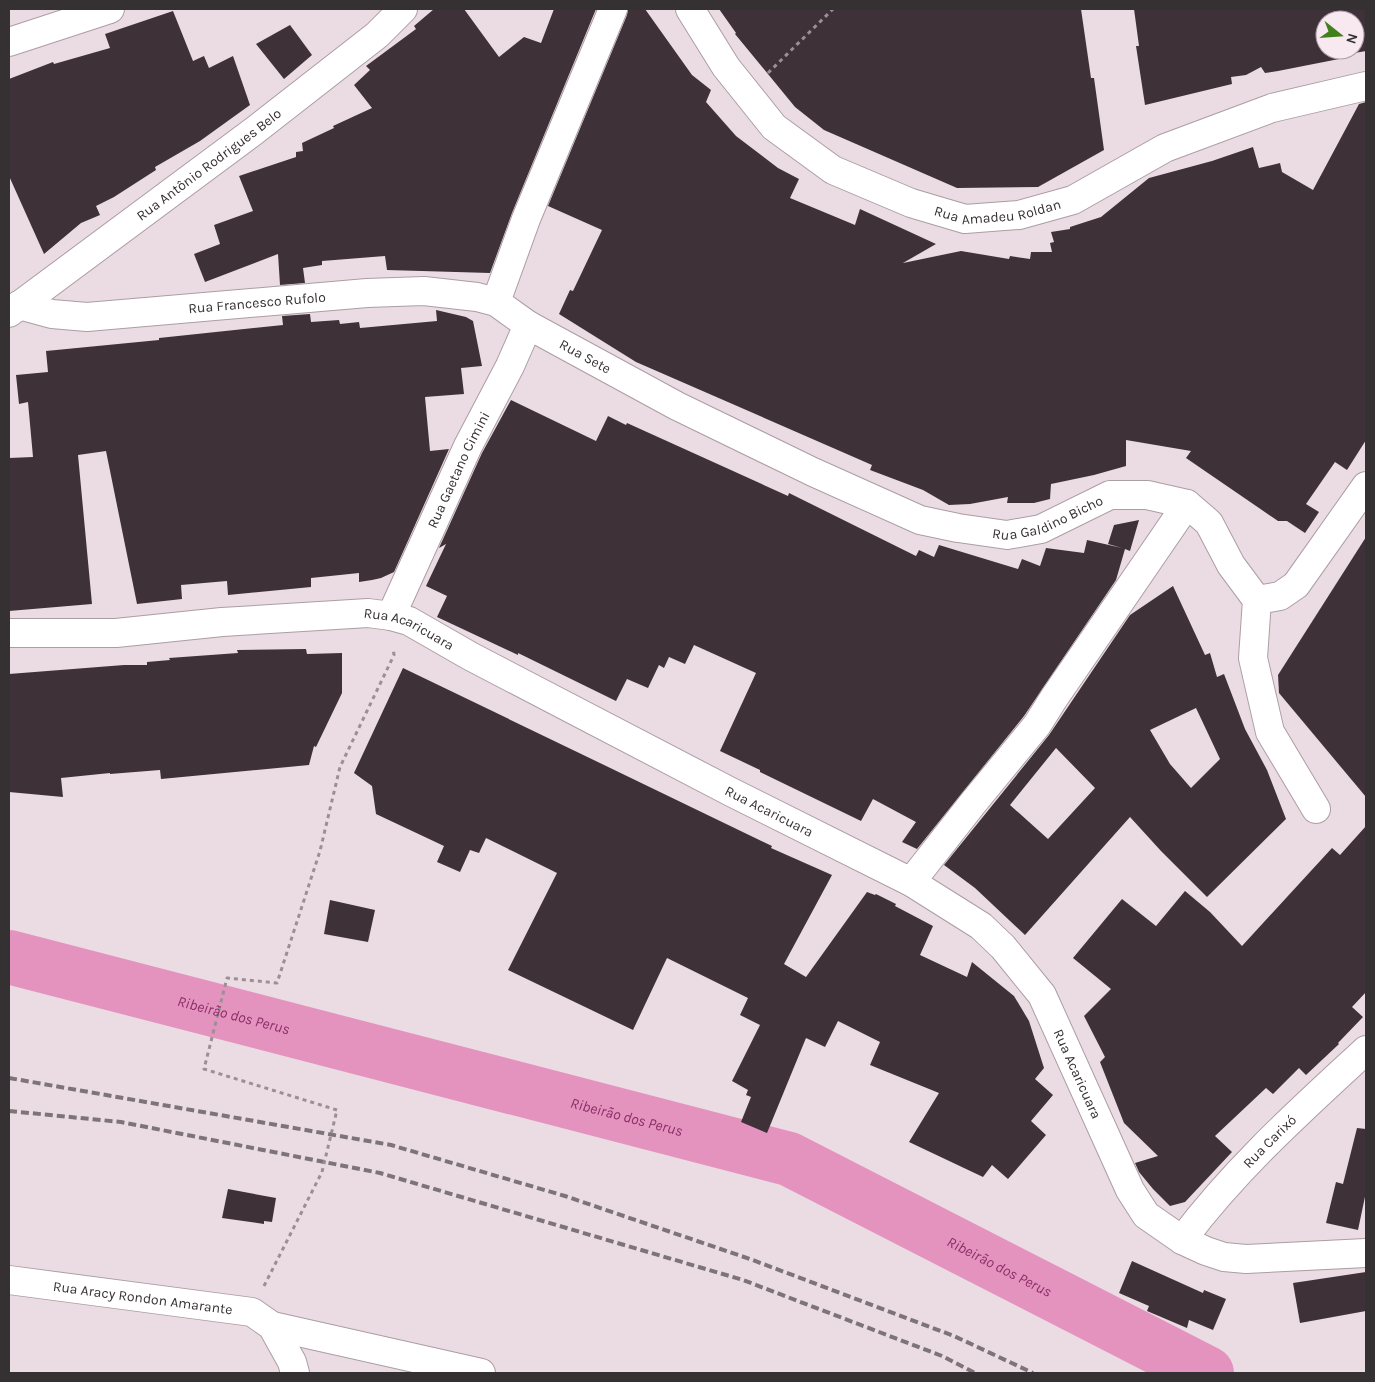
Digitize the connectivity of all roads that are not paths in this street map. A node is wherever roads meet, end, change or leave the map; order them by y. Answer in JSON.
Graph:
{"nodes":[{"id":1,"x":110,"y":9,"type":"edge"},
{"id":2,"x":402,"y":9,"type":"edge"},
{"id":3,"x":613,"y":9,"type":"edge"},
{"id":4,"x":690,"y":9,"type":"edge"},
{"id":5,"x":9,"y":42,"type":"edge"},
{"id":6,"x":1366,"y":86,"type":"edge"},
{"id":7,"x":496,"y":302,"type":"junction"},
{"id":8,"x":14,"y":309,"type":"edge"},
{"id":9,"x":528,"y":325,"type":"junction"},
{"id":10,"x":677,"y":406,"type":"joint"},
{"id":11,"x":1366,"y":486,"type":"edge"},
{"id":12,"x":1187,"y":504,"type":"junction"},
{"id":13,"x":1257,"y":600,"type":"junction"},
{"id":14,"x":391,"y":616,"type":"junction"},
{"id":15,"x":9,"y":633,"type":"edge"},
{"id":16,"x":1316,"y":809,"type":"dead end"},
{"id":17,"x":911,"y":882,"type":"junction"},
{"id":18,"x":1366,"y":1050,"type":"edge"},
{"id":19,"x":1182,"y":1240,"type":"junction"},
{"id":20,"x":1366,"y":1253,"type":"edge"},
{"id":21,"x":9,"y":1280,"type":"edge"},
{"id":22,"x":262,"y":1319,"type":"junction"},
{"id":23,"x":295,"y":1373,"type":"edge"},
{"id":24,"x":482,"y":1373,"type":"edge"}],
"edges":[{"from":1,"to":5,"type":"street"},
{"from":2,"to":8,"type":"street","name":"Rua Antônio Rodrigues Belo"},
{"from":3,"to":7,"type":"street"},
{"from":4,"to":6,"type":"street","name":"Rua Amadeu Roldan"},
{"from":7,"to":8,"type":"street","name":"Rua Francesco Rufolo"},
{"from":7,"to":9,"type":"street","name":"Rua Sete"},
{"from":9,"to":10,"type":"street","name":"Rua Sete"},
{"from":9,"to":14,"type":"street","name":"Rua Gaetano Cimini"},
{"from":10,"to":12,"type":"street","name":"Rua Galdino Bicho"},
{"from":11,"to":13,"type":"street"},
{"from":12,"to":13,"type":"street","name":"Rua Galdino Bicho"},
{"from":12,"to":17,"type":"street"},
{"from":13,"to":16,"type":"street"},
{"from":14,"to":15,"type":"street","name":"Rua Acaricuara"},
{"from":14,"to":17,"type":"street","name":"Rua Acaricuara"},
{"from":17,"to":19,"type":"street","name":"Rua Acaricuara"},
{"from":18,"to":19,"type":"street","name":"Rua Carixó"},
{"from":19,"to":20,"type":"street","name":"Rua Acaricuara"},
{"from":21,"to":22,"type":"street","name":"Rua Aracy Rondon Amarante"},
{"from":22,"to":23,"type":"street"},
{"from":22,"to":24,"type":"street","name":"Rua Aracy Rondon Amarante"}]}
